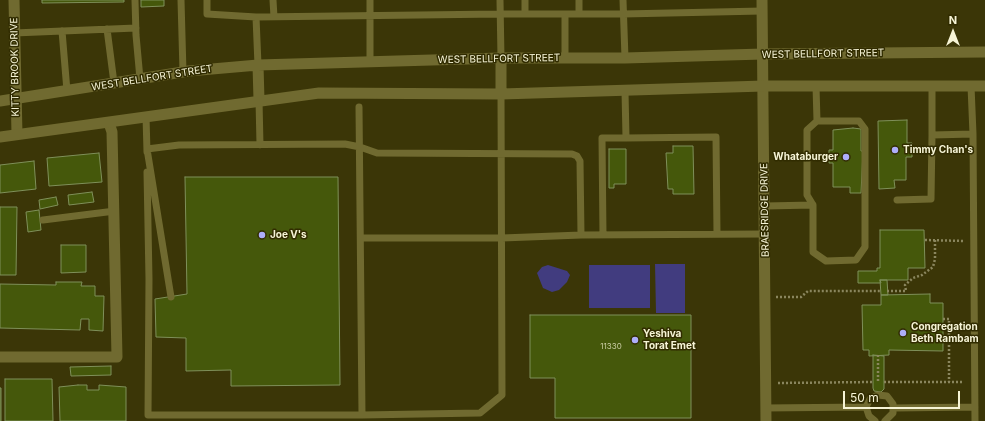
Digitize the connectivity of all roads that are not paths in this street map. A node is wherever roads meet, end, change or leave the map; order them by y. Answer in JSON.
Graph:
{"nodes":[{"id":1,"x":14,"y":0,"type":"edge"},
{"id":2,"x":135,"y":0,"type":"edge"},
{"id":3,"x":181,"y":0,"type":"edge"},
{"id":4,"x":207,"y":0,"type":"edge"},
{"id":5,"x":273,"y":0,"type":"edge"},
{"id":6,"x":370,"y":0,"type":"edge"},
{"id":7,"x":500,"y":0,"type":"edge"},
{"id":8,"x":525,"y":0,"type":"edge"},
{"id":9,"x":579,"y":0,"type":"edge"},
{"id":10,"x":623,"y":0,"type":"edge"},
{"id":11,"x":762,"y":6,"type":"edge"},
{"id":12,"x":500,"y":14,"type":"junction"},
{"id":13,"x":525,"y":14,"type":"junction"},
{"id":14,"x":565,"y":14,"type":"junction"},
{"id":15,"x":579,"y":14,"type":"junction"},
{"id":16,"x":623,"y":14,"type":"junction"},
{"id":17,"x":370,"y":15,"type":"junction"},
{"id":18,"x":256,"y":17,"type":"junction"},
{"id":19,"x":274,"y":17,"type":"junction"},
{"id":20,"x":136,"y":28,"type":"junction"},
{"id":21,"x":107,"y":29,"type":"junction"},
{"id":22,"x":62,"y":31,"type":"junction"},
{"id":23,"x":14,"y":33,"type":"junction"},
{"id":24,"x":985,"y":52,"type":"edge"},
{"id":25,"x":763,"y":54,"type":"junction"},
{"id":26,"x":501,"y":58,"type":"junction"},
{"id":27,"x":565,"y":58,"type":"junction"},
{"id":28,"x":625,"y":58,"type":"junction"},
{"id":29,"x":370,"y":62,"type":"junction"},
{"id":30,"x":258,"y":65,"type":"junction"},
{"id":31,"x":183,"y":72,"type":"junction"},
{"id":32,"x":140,"y":79,"type":"junction"},
{"id":33,"x":114,"y":83,"type":"junction"},
{"id":34,"x":764,"y":86,"type":"junction"},
{"id":35,"x":816,"y":86,"type":"junction"},
{"id":36,"x":932,"y":86,"type":"junction"},
{"id":37,"x":971,"y":86,"type":"junction"},
{"id":38,"x":985,"y":86,"type":"edge"},
{"id":39,"x":67,"y":91,"type":"junction"},
{"id":40,"x":625,"y":91,"type":"junction"},
{"id":41,"x":501,"y":94,"type":"junction"},
{"id":42,"x":15,"y":100,"type":"junction"},
{"id":43,"x":259,"y":100,"type":"junction"},
{"id":44,"x":0,"y":102,"type":"edge"},
{"id":45,"x":359,"y":107,"type":"dead end"},
{"id":46,"x":146,"y":116,"type":"junction"},
{"id":47,"x":817,"y":122,"type":"junction"},
{"id":48,"x":109,"y":123,"type":"junction"},
{"id":49,"x":17,"y":134,"type":"junction"},
{"id":50,"x":973,"y":134,"type":"junction"},
{"id":51,"x":932,"y":135,"type":"junction"},
{"id":52,"x":0,"y":136,"type":"edge"},
{"id":53,"x":626,"y":138,"type":"junction"},
{"id":54,"x":260,"y":145,"type":"junction"},
{"id":55,"x":360,"y":147,"type":"junction"},
{"id":56,"x":147,"y":148,"type":"junction"},
{"id":57,"x":501,"y":154,"type":"junction"},
{"id":58,"x":897,"y":200,"type":"dead end"},
{"id":59,"x":765,"y":206,"type":"junction"},
{"id":60,"x":813,"y":206,"type":"junction"},
{"id":61,"x":115,"y":211,"type":"junction"},
{"id":62,"x":43,"y":220,"type":"dead end"},
{"id":63,"x":717,"y":234,"type":"junction"},
{"id":64,"x":765,"y":234,"type":"junction"},
{"id":65,"x":581,"y":235,"type":"junction"},
{"id":66,"x":603,"y":235,"type":"junction"},
{"id":67,"x":361,"y":238,"type":"junction"},
{"id":68,"x":502,"y":238,"type":"junction"},
{"id":69,"x":172,"y":296,"type":"dead end"},
{"id":70,"x":0,"y":357,"type":"edge"},
{"id":71,"x":866,"y":407,"type":"junction"},
{"id":72,"x":975,"y":407,"type":"junction"},
{"id":73,"x":765,"y":408,"type":"junction"},
{"id":74,"x":894,"y":408,"type":"junction"},
{"id":75,"x":362,"y":415,"type":"junction"},
{"id":76,"x":766,"y":421,"type":"edge"},
{"id":77,"x":875,"y":421,"type":"edge"},
{"id":78,"x":885,"y":421,"type":"edge"},
{"id":79,"x":975,"y":421,"type":"edge"}],
"edges":[{"from":1,"to":23,"type":"main road","name":"KITTY BROOK DRIVE"},
{"from":2,"to":20,"type":"lane"},
{"from":3,"to":31,"type":"lane"},
{"from":4,"to":18,"type":"lane"},
{"from":5,"to":19,"type":"lane"},
{"from":6,"to":17,"type":"lane"},
{"from":7,"to":12,"type":"lane"},
{"from":8,"to":13,"type":"lane"},
{"from":9,"to":15,"type":"lane"},
{"from":10,"to":16,"type":"lane"},
{"from":11,"to":16,"type":"lane"},
{"from":11,"to":25,"type":"main road","name":"BRAESRIDGE DRIVE"},
{"from":12,"to":13,"type":"lane"},
{"from":12,"to":17,"type":"lane"},
{"from":12,"to":26,"type":"lane"},
{"from":13,"to":14,"type":"lane"},
{"from":14,"to":15,"type":"lane"},
{"from":14,"to":27,"type":"lane"},
{"from":15,"to":16,"type":"lane"},
{"from":16,"to":28,"type":"lane"},
{"from":17,"to":19,"type":"lane"},
{"from":17,"to":29,"type":"lane"},
{"from":18,"to":19,"type":"lane"},
{"from":18,"to":30,"type":"lane"},
{"from":20,"to":21,"type":"lane"},
{"from":20,"to":32,"type":"lane"},
{"from":21,"to":22,"type":"lane"},
{"from":21,"to":33,"type":"lane"},
{"from":22,"to":23,"type":"lane"},
{"from":22,"to":39,"type":"lane"},
{"from":23,"to":42,"type":"main road","name":"KITTY BROOK DRIVE"},
{"from":24,"to":25,"type":"main road","name":"WEST BELLFORT STREET"},
{"from":25,"to":28,"type":"main road","name":"WEST BELLFORT STREET"},
{"from":25,"to":34,"type":"main road","name":"BRAESRIDGE DRIVE"},
{"from":26,"to":27,"type":"main road","name":"WEST BELLFORT STREET"},
{"from":26,"to":29,"type":"main road","name":"WEST BELLFORT STREET"},
{"from":26,"to":41,"type":"main road"},
{"from":27,"to":28,"type":"main road","name":"WEST BELLFORT STREET"},
{"from":29,"to":30,"type":"main road","name":"WEST BELLFORT STREET"},
{"from":30,"to":31,"type":"main road","name":"WEST BELLFORT STREET"},
{"from":30,"to":43,"type":"main road"},
{"from":31,"to":32,"type":"main road","name":"WEST BELLFORT STREET"},
{"from":32,"to":33,"type":"main road","name":"WEST BELLFORT STREET"},
{"from":33,"to":39,"type":"main road","name":"WEST BELLFORT STREET"},
{"from":34,"to":35,"type":"main road"},
{"from":34,"to":40,"type":"main road"},
{"from":34,"to":59,"type":"main road","name":"BRAESRIDGE DRIVE"},
{"from":35,"to":36,"type":"main road"},
{"from":35,"to":47,"type":"lane"},
{"from":36,"to":37,"type":"main road"},
{"from":36,"to":51,"type":"lane"},
{"from":37,"to":38,"type":"main road"},
{"from":37,"to":50,"type":"lane"},
{"from":39,"to":42,"type":"main road","name":"WEST BELLFORT STREET"},
{"from":40,"to":41,"type":"main road"},
{"from":40,"to":53,"type":"lane"},
{"from":41,"to":43,"type":"main road"},
{"from":41,"to":57,"type":"lane"},
{"from":42,"to":44,"type":"main road","name":"WEST BELLFORT STREET"},
{"from":42,"to":49,"type":"main road","name":"KITTY BROOK DRIVE"},
{"from":43,"to":46,"type":"main road"},
{"from":43,"to":54,"type":"lane"},
{"from":45,"to":55,"type":"lane"},
{"from":46,"to":48,"type":"main road"},
{"from":46,"to":56,"type":"lane"},
{"from":47,"to":60,"type":"lane"},
{"from":47,"to":60,"type":"lane"},
{"from":48,"to":49,"type":"main road"},
{"from":48,"to":61,"type":"main road"},
{"from":49,"to":52,"type":"main road"},
{"from":50,"to":51,"type":"lane"},
{"from":50,"to":72,"type":"lane"},
{"from":51,"to":58,"type":"lane"},
{"from":53,"to":63,"type":"lane"},
{"from":53,"to":66,"type":"lane"},
{"from":54,"to":55,"type":"lane"},
{"from":54,"to":56,"type":"lane"},
{"from":55,"to":57,"type":"lane"},
{"from":55,"to":67,"type":"lane"},
{"from":56,"to":69,"type":"lane"},
{"from":56,"to":75,"type":"lane"},
{"from":57,"to":65,"type":"lane"},
{"from":57,"to":68,"type":"lane"},
{"from":59,"to":60,"type":"lane"},
{"from":59,"to":64,"type":"main road","name":"BRAESRIDGE DRIVE"},
{"from":61,"to":62,"type":"lane"},
{"from":61,"to":70,"type":"main road"},
{"from":63,"to":64,"type":"lane"},
{"from":63,"to":66,"type":"lane"},
{"from":64,"to":73,"type":"main road","name":"BRAESRIDGE DRIVE"},
{"from":65,"to":66,"type":"lane"},
{"from":65,"to":68,"type":"lane"},
{"from":67,"to":68,"type":"lane"},
{"from":67,"to":75,"type":"lane"},
{"from":68,"to":75,"type":"lane"},
{"from":71,"to":73,"type":"lane"},
{"from":71,"to":74,"type":"lane"},
{"from":71,"to":77,"type":"lane"},
{"from":72,"to":74,"type":"lane"},
{"from":72,"to":79,"type":"lane"},
{"from":73,"to":76,"type":"main road","name":"BRAESRIDGE DRIVE"},
{"from":74,"to":78,"type":"lane"}]}
